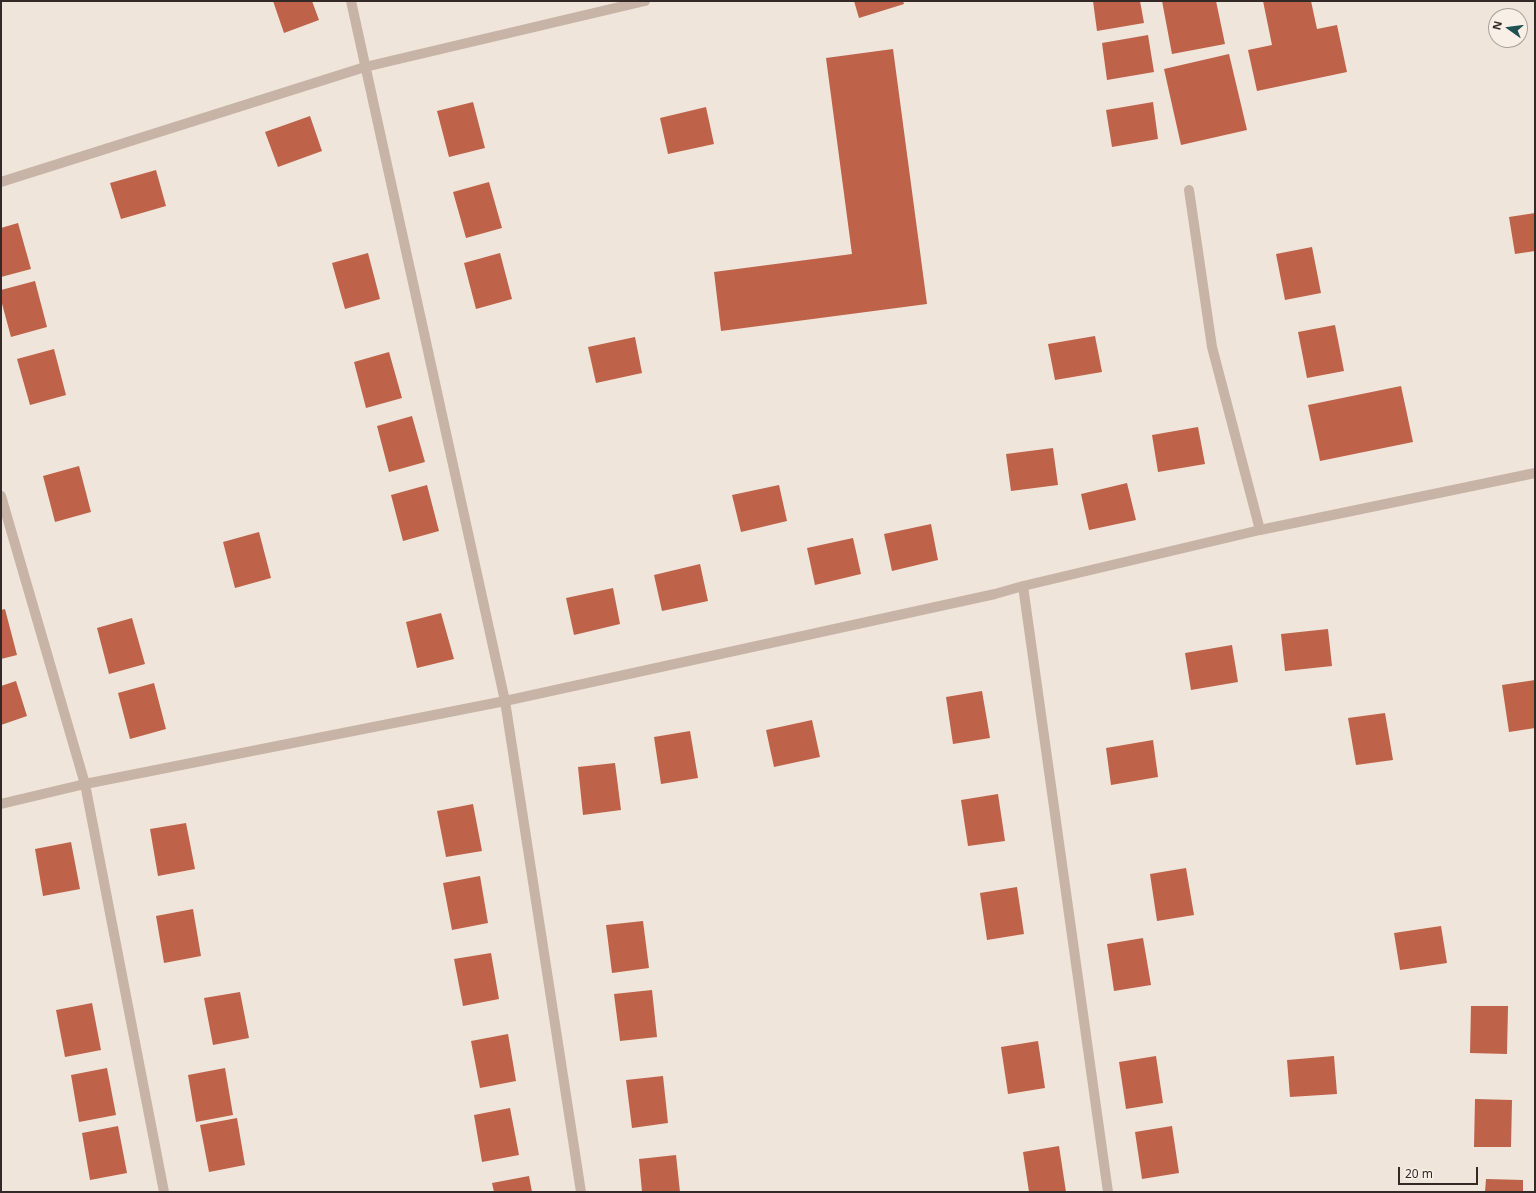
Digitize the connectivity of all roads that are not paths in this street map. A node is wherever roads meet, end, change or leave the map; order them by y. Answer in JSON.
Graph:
{"nodes":[{"id":1,"x":351,"y":1,"type":"edge"},
{"id":2,"x":645,"y":1,"type":"edge"},
{"id":3,"x":365,"y":67,"type":"junction"},
{"id":4,"x":1,"y":182,"type":"edge"},
{"id":5,"x":1189,"y":190,"type":"dead end"},
{"id":6,"x":1535,"y":473,"type":"edge"},
{"id":7,"x":1,"y":496,"type":"edge"},
{"id":8,"x":1260,"y":530,"type":"junction"},
{"id":9,"x":1023,"y":586,"type":"junction"},
{"id":10,"x":506,"y":701,"type":"junction"},
{"id":11,"x":85,"y":784,"type":"junction"},
{"id":12,"x":1,"y":804,"type":"edge"},
{"id":13,"x":164,"y":1192,"type":"edge"},
{"id":14,"x":581,"y":1192,"type":"edge"},
{"id":15,"x":1108,"y":1192,"type":"edge"}],
"edges":[{"from":1,"to":3,"type":"street"},
{"from":2,"to":3,"type":"street"},
{"from":3,"to":4,"type":"street"},
{"from":3,"to":10,"type":"street"},
{"from":5,"to":8,"type":"street"},
{"from":6,"to":8,"type":"street"},
{"from":7,"to":11,"type":"street"},
{"from":8,"to":9,"type":"street"},
{"from":9,"to":10,"type":"street"},
{"from":9,"to":15,"type":"street"},
{"from":10,"to":11,"type":"street"},
{"from":10,"to":14,"type":"street"},
{"from":11,"to":12,"type":"street"},
{"from":11,"to":13,"type":"street"}]}
